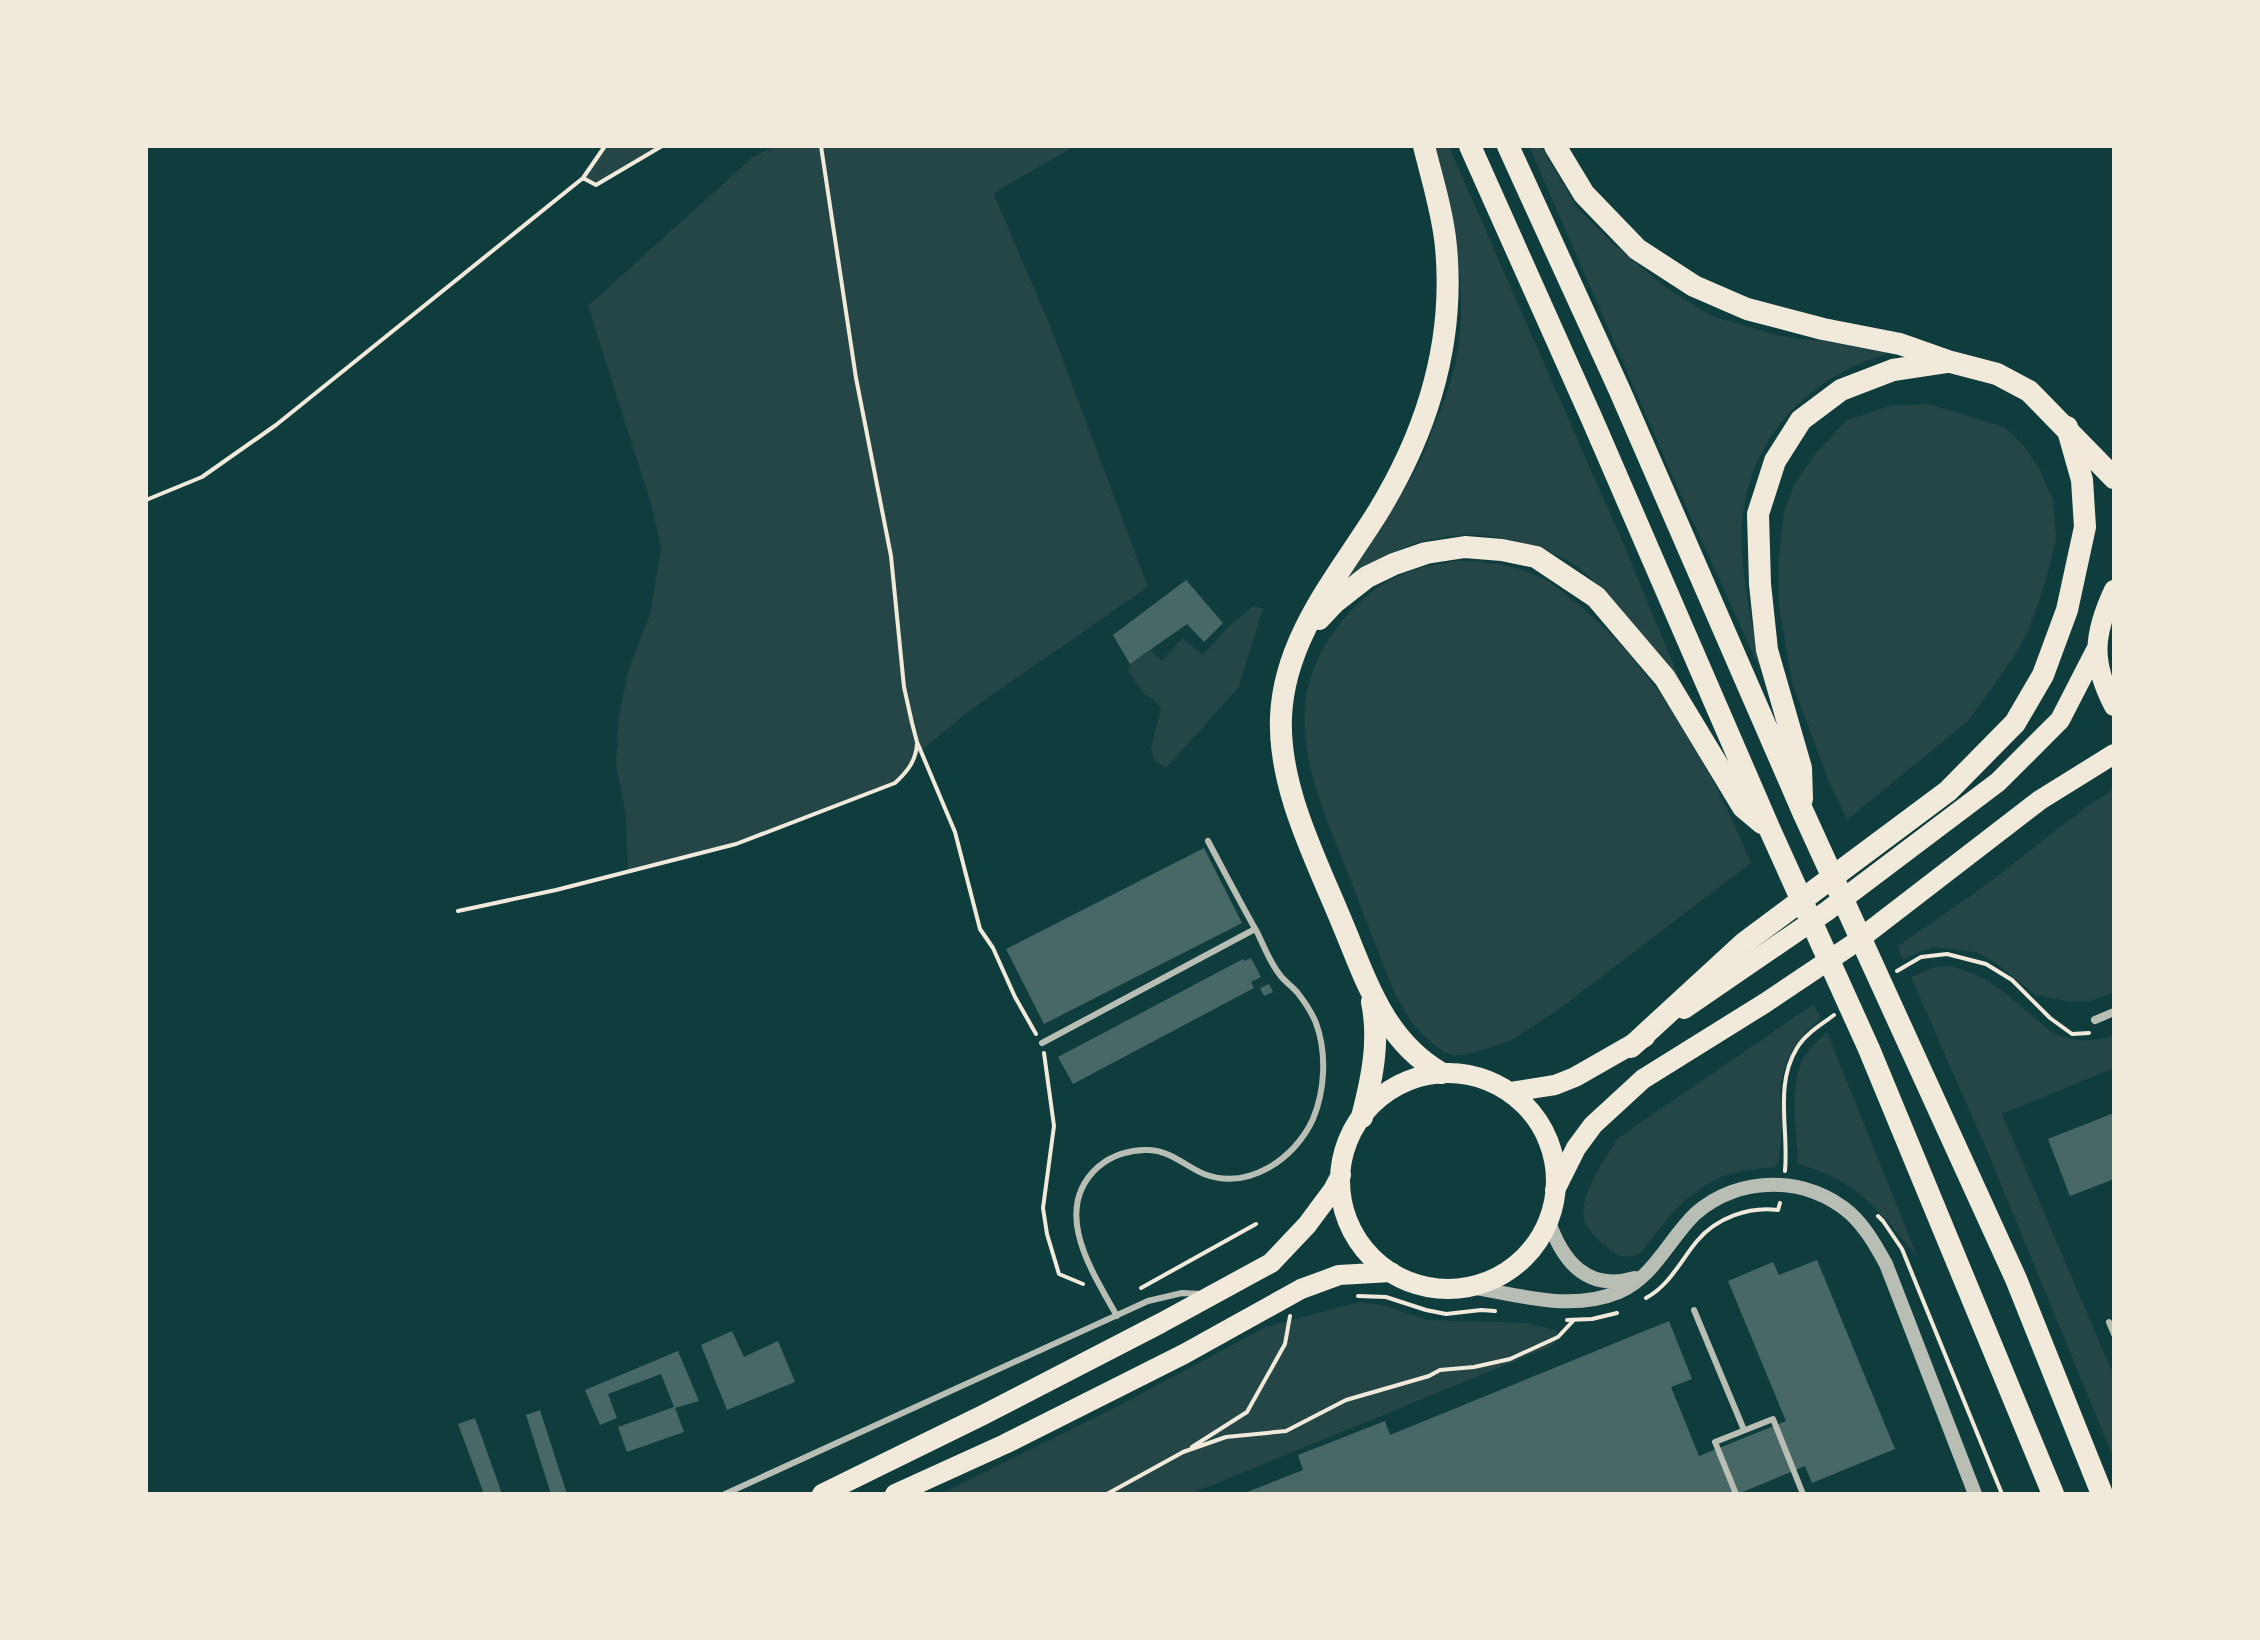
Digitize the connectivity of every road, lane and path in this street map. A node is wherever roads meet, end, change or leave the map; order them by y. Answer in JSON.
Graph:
{"nodes":[{"id":1,"x":605,"y":146,"type":"edge"},
{"id":2,"x":662,"y":146,"type":"edge"},
{"id":3,"x":821,"y":146,"type":"edge"},
{"id":4,"x":1424,"y":146,"type":"edge"},
{"id":5,"x":1470,"y":146,"type":"edge"},
{"id":6,"x":1508,"y":146,"type":"edge"},
{"id":7,"x":1555,"y":146,"type":"edge"},
{"id":8,"x":583,"y":178,"type":"junction"},
{"id":9,"x":1951,"y":362,"type":"junction"},
{"id":10,"x":2067,"y":427,"type":"junction"},
{"id":11,"x":2113,"y":480,"type":"edge"},
{"id":12,"x":146,"y":500,"type":"edge"},
{"id":13,"x":2114,"y":590,"type":"edge"},
{"id":14,"x":2097,"y":648,"type":"junction"},
{"id":15,"x":1295,"y":653,"type":"junction"},
{"id":16,"x":2114,"y":706,"type":"edge"},
{"id":17,"x":917,"y":742,"type":"junction"},
{"id":18,"x":2114,"y":754,"type":"edge"},
{"id":19,"x":1803,"y":812,"type":"junction"},
{"id":20,"x":1770,"y":830,"type":"junction"},
{"id":21,"x":1208,"y":841,"type":"dead end"},
{"id":22,"x":458,"y":911,"type":"dead end"},
{"id":23,"x":1255,"y":929,"type":"junction"},
{"id":24,"x":1368,"y":985,"type":"junction"},
{"id":25,"x":2114,"y":1012,"type":"edge"},
{"id":26,"x":2095,"y":1020,"type":"dead end"},
{"id":27,"x":1042,"y":1043,"type":"junction"},
{"id":28,"x":1631,"y":1047,"type":"junction"},
{"id":29,"x":1441,"y":1073,"type":"junction"},
{"id":30,"x":1511,"y":1092,"type":"junction"},
{"id":31,"x":1362,"y":1117,"type":"junction"},
{"id":32,"x":1341,"y":1175,"type":"junction"},
{"id":33,"x":1555,"y":1190,"type":"junction"},
{"id":34,"x":1548,"y":1219,"type":"junction"},
{"id":35,"x":1256,"y":1224,"type":"dead end"},
{"id":36,"x":1391,"y":1272,"type":"junction"},
{"id":37,"x":1643,"y":1276,"type":"junction"},
{"id":38,"x":1100,"y":1285,"type":"junction"},
{"id":39,"x":1470,"y":1287,"type":"junction"},
{"id":40,"x":1213,"y":1295,"type":"junction"},
{"id":41,"x":1112,"y":1307,"type":"junction"},
{"id":42,"x":1694,"y":1310,"type":"dead end"},
{"id":43,"x":1291,"y":1314,"type":"dead end"},
{"id":44,"x":1117,"y":1316,"type":"junction"},
{"id":45,"x":1573,"y":1321,"type":"dead end"},
{"id":46,"x":2109,"y":1322,"type":"dead end"},
{"id":47,"x":2114,"y":1334,"type":"edge"},
{"id":48,"x":1744,"y":1430,"type":"junction"},
{"id":49,"x":1183,"y":1452,"type":"junction"},
{"id":50,"x":1972,"y":1493,"type":"edge"},
{"id":51,"x":725,"y":1494,"type":"edge"},
{"id":52,"x":822,"y":1494,"type":"edge"},
{"id":53,"x":895,"y":1494,"type":"edge"},
{"id":54,"x":1107,"y":1494,"type":"edge"},
{"id":55,"x":1736,"y":1494,"type":"edge"},
{"id":56,"x":1803,"y":1494,"type":"edge"},
{"id":57,"x":2053,"y":1494,"type":"edge"},
{"id":58,"x":2102,"y":1494,"type":"edge"}],
"edges":[{"from":1,"to":8,"type":"path"},
{"from":2,"to":8,"type":"path"},
{"from":3,"to":17,"type":"path"},
{"from":4,"to":15,"type":"highway"},
{"from":5,"to":20,"type":"highway"},
{"from":6,"to":19,"type":"highway"},
{"from":7,"to":9,"type":"highway"},
{"from":8,"to":12,"type":"path"},
{"from":9,"to":10,"type":"highway"},
{"from":9,"to":19,"type":"highway"},
{"from":10,"to":11,"type":"highway"},
{"from":10,"to":28,"type":"highway"},
{"from":13,"to":14,"type":"highway"},
{"from":14,"to":16,"type":"highway"},
{"from":14,"to":28,"type":"highway"},
{"from":15,"to":20,"type":"highway"},
{"from":15,"to":24,"type":"highway"},
{"from":17,"to":22,"type":"path"},
{"from":17,"to":27,"type":"path"},
{"from":18,"to":33,"type":"highway"},
{"from":19,"to":58,"type":"highway"},
{"from":20,"to":57,"type":"highway"},
{"from":21,"to":23,"type":"lane"},
{"from":23,"to":27,"type":"lane"},
{"from":23,"to":38,"type":"lane"},
{"from":24,"to":29,"type":"highway"},
{"from":24,"to":31,"type":"highway"},
{"from":25,"to":26,"type":"street"},
{"from":27,"to":38,"type":"path"},
{"from":28,"to":30,"type":"highway"},
{"from":29,"to":30,"type":"highway"},
{"from":29,"to":31,"type":"highway"},
{"from":30,"to":33,"type":"highway"},
{"from":31,"to":32,"type":"highway"},
{"from":32,"to":36,"type":"highway"},
{"from":32,"to":40,"type":"highway"},
{"from":33,"to":34,"type":"highway"},
{"from":34,"to":37,"type":"street"},
{"from":34,"to":39,"type":"highway"},
{"from":35,"to":41,"type":"path"},
{"from":36,"to":39,"type":"highway"},
{"from":36,"to":53,"type":"highway"},
{"from":37,"to":39,"type":"street"},
{"from":37,"to":50,"type":"street"},
{"from":38,"to":41,"type":"lane"},
{"from":40,"to":44,"type":"lane"},
{"from":40,"to":52,"type":"highway"},
{"from":41,"to":44,"type":"lane"},
{"from":42,"to":48,"type":"lane"},
{"from":43,"to":49,"type":"path"},
{"from":44,"to":51,"type":"lane"},
{"from":45,"to":49,"type":"path"},
{"from":46,"to":47,"type":"lane"},
{"from":48,"to":55,"type":"lane"},
{"from":48,"to":56,"type":"lane"},
{"from":49,"to":54,"type":"path"}]}
